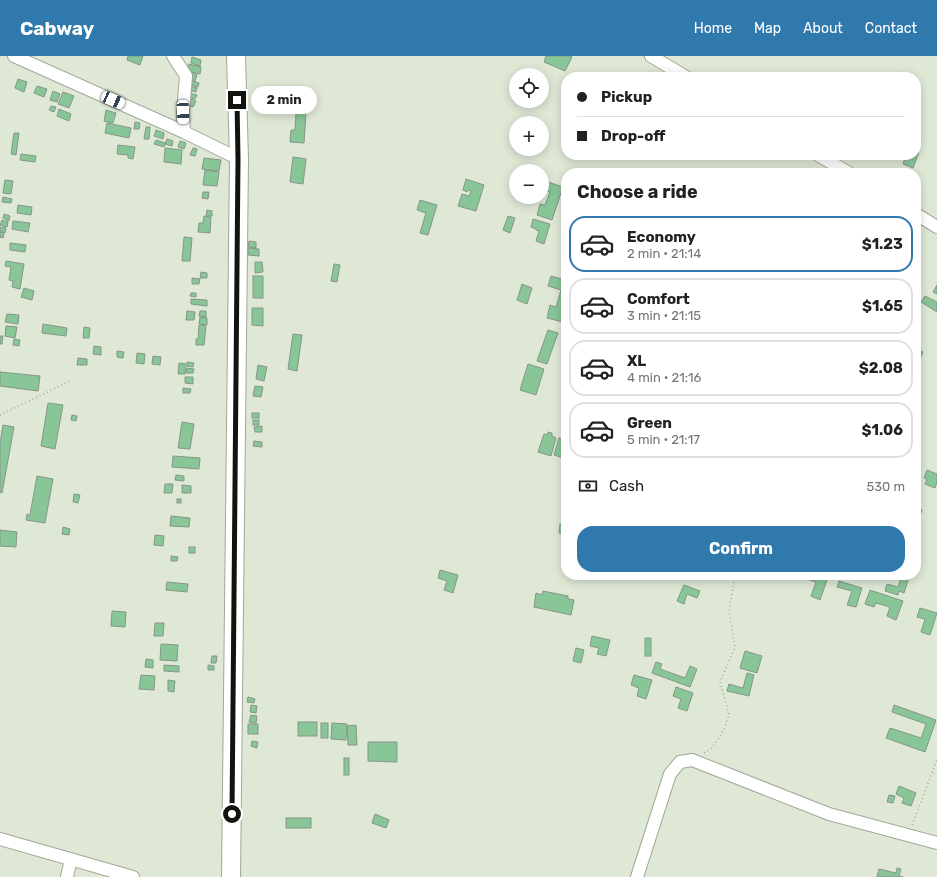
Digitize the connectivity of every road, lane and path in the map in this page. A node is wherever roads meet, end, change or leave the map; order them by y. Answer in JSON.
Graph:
{"nodes":[{"id":1,"x":14,"y":56,"type":"edge"},
{"id":2,"x":173,"y":56,"type":"edge"},
{"id":3,"x":236,"y":56,"type":"edge"},
{"id":4,"x":651,"y":56,"type":"edge"},
{"id":5,"x":678,"y":72,"type":"edge"},
{"id":6,"x":184,"y":132,"type":"junction"},
{"id":7,"x":238,"y":159,"type":"junction"},
{"id":8,"x":827,"y":160,"type":"edge"},
{"id":9,"x":840,"y":168,"type":"edge"},
{"id":10,"x":921,"y":217,"type":"edge"},
{"id":11,"x":937,"y":226,"type":"edge"},
{"id":12,"x":72,"y":380,"type":"dead end"},
{"id":13,"x":0,"y":415,"type":"edge"},
{"id":14,"x":734,"y":580,"type":"edge"},
{"id":15,"x":692,"y":760,"type":"junction"},
{"id":16,"x":937,"y":760,"type":"edge"},
{"id":17,"x":908,"y":836,"type":"junction"},
{"id":18,"x":0,"y":839,"type":"edge"},
{"id":19,"x":937,"y":843,"type":"edge"},
{"id":20,"x":71,"y":860,"type":"junction"},
{"id":21,"x":67,"y":877,"type":"edge"},
{"id":22,"x":133,"y":877,"type":"edge"},
{"id":23,"x":231,"y":877,"type":"edge"},
{"id":24,"x":637,"y":877,"type":"edge"}],
"edges":[{"from":1,"to":6,"type":"street"},
{"from":2,"to":6,"type":"street"},
{"from":3,"to":7,"type":"highway"},
{"from":4,"to":5,"type":"street"},
{"from":6,"to":7,"type":"street"},
{"from":7,"to":23,"type":"highway"},
{"from":8,"to":9,"type":"street"},
{"from":10,"to":11,"type":"street"},
{"from":12,"to":13,"type":"path"},
{"from":14,"to":15,"type":"path"},
{"from":15,"to":17,"type":"street"},
{"from":15,"to":24,"type":"street"},
{"from":16,"to":17,"type":"path"},
{"from":17,"to":19,"type":"street"},
{"from":18,"to":20,"type":"street"},
{"from":20,"to":21,"type":"street"},
{"from":20,"to":22,"type":"street"}]}
